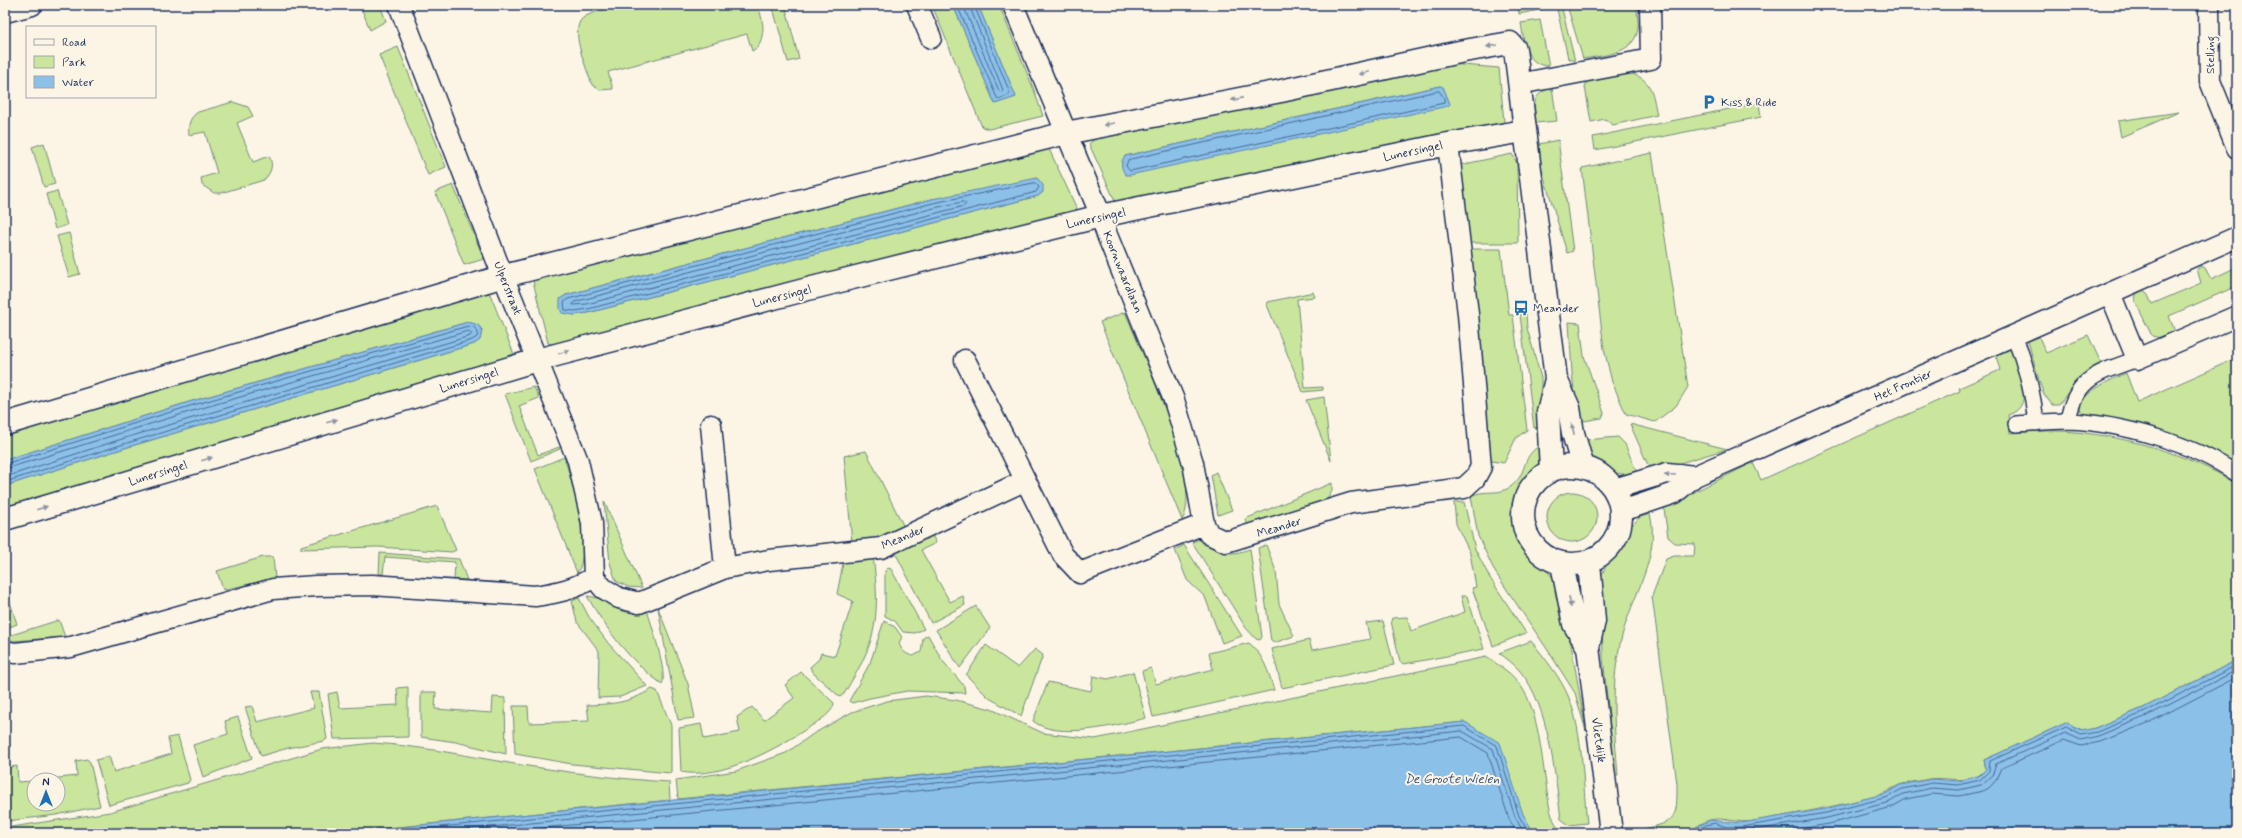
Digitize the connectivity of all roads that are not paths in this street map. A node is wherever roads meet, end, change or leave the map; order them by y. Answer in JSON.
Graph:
{"nodes":[{"id":1,"x":32,"y":5,"type":"edge"},
{"id":2,"x":399,"y":5,"type":"edge"},
{"id":3,"x":918,"y":5,"type":"edge"},
{"id":4,"x":1013,"y":5,"type":"edge"},
{"id":5,"x":2209,"y":5,"type":"edge"},
{"id":6,"x":1650,"y":9,"type":"edge"},
{"id":7,"x":5,"y":12,"type":"edge"},
{"id":8,"x":931,"y":38,"type":"dead end"},
{"id":9,"x":1519,"y":84,"type":"junction"},
{"id":10,"x":1524,"y":131,"type":"junction"},
{"id":11,"x":1066,"y":133,"type":"junction"},
{"id":12,"x":1448,"y":144,"type":"junction"},
{"id":13,"x":2237,"y":148,"type":"edge"},
{"id":14,"x":1101,"y":216,"type":"junction"},
{"id":15,"x":2237,"y":237,"type":"edge"},
{"id":16,"x":504,"y":276,"type":"junction"},
{"id":17,"x":2110,"y":293,"type":"junction"},
{"id":18,"x":2237,"y":316,"type":"edge"},
{"id":19,"x":2014,"y":336,"type":"junction"},
{"id":20,"x":2137,"y":359,"type":"junction"},
{"id":21,"x":537,"y":360,"type":"junction"},
{"id":22,"x":965,"y":360,"type":"dead end"},
{"id":23,"x":1556,"y":379,"type":"junction"},
{"id":24,"x":2068,"y":421,"type":"junction"},
{"id":25,"x":2036,"y":423,"type":"junction"},
{"id":26,"x":5,"y":424,"type":"edge"},
{"id":27,"x":2016,"y":424,"type":"dead end"},
{"id":28,"x":711,"y":425,"type":"dead end"},
{"id":29,"x":1583,"y":467,"type":"junction"},
{"id":30,"x":1551,"y":470,"type":"junction"},
{"id":31,"x":2237,"y":474,"type":"edge"},
{"id":32,"x":1695,"y":476,"type":"junction"},
{"id":33,"x":1024,"y":481,"type":"junction"},
{"id":34,"x":1614,"y":489,"type":"junction"},
{"id":35,"x":1622,"y":511,"type":"junction"},
{"id":36,"x":5,"y":519,"type":"edge"},
{"id":37,"x":1204,"y":524,"type":"junction"},
{"id":38,"x":1590,"y":562,"type":"junction"},
{"id":39,"x":1562,"y":564,"type":"junction"},
{"id":40,"x":725,"y":568,"type":"junction"},
{"id":41,"x":594,"y":577,"type":"junction"},
{"id":42,"x":1588,"y":647,"type":"junction"},
{"id":43,"x":5,"y":651,"type":"edge"},
{"id":44,"x":1612,"y":833,"type":"edge"}],
"edges":[{"from":1,"to":7,"type":"street"},
{"from":2,"to":16,"type":"street","name":"Ulperstraat"},
{"from":3,"to":8,"type":"street"},
{"from":4,"to":11,"type":"street","name":"Koornwaardlaan"},
{"from":5,"to":13,"type":"street","name":"Stelling"},
{"from":6,"to":9,"type":"street"},
{"from":9,"to":10,"type":"street"},
{"from":9,"to":11,"type":"street","one_way":true},
{"from":10,"to":12,"type":"street","name":"Lunersingel"},
{"from":10,"to":23,"type":"street"},
{"from":11,"to":14,"type":"street","name":"Koornwaardlaan"},
{"from":11,"to":16,"type":"street"},
{"from":12,"to":14,"type":"street","name":"Lunersingel"},
{"from":12,"to":37,"type":"street","name":"Meander"},
{"from":21,"to":14,"type":"street","name":"Lunersingel","one_way":true},
{"from":14,"to":37,"type":"street","name":"Koornwaardlaan"},
{"from":15,"to":17,"type":"street","name":"Het Frontier"},
{"from":16,"to":21,"type":"street","name":"Ulperstraat"},
{"from":16,"to":26,"type":"street"},
{"from":17,"to":19,"type":"street","name":"Het Frontier"},
{"from":17,"to":20,"type":"street"},
{"from":18,"to":20,"type":"street"},
{"from":19,"to":25,"type":"street"},
{"from":19,"to":32,"type":"street","name":"Het Frontier"},
{"from":20,"to":24,"type":"street"},
{"from":36,"to":21,"type":"street","name":"Lunersingel","one_way":true},
{"from":21,"to":41,"type":"street","name":"Ulperstraat"},
{"from":22,"to":33,"type":"street"},
{"from":29,"to":23,"type":"street","one_way":true},
{"from":23,"to":30,"type":"street"},
{"from":24,"to":25,"type":"street"},
{"from":24,"to":31,"type":"street"},
{"from":25,"to":27,"type":"street"},
{"from":28,"to":40,"type":"street"},
{"from":29,"to":30,"type":"street"},
{"from":29,"to":34,"type":"street"},
{"from":30,"to":39,"type":"street"},
{"from":32,"to":34,"type":"street","name":"Het Frontier","one_way":true},
{"from":32,"to":35,"type":"street","name":"Het Frontier"},
{"from":33,"to":37,"type":"street"},
{"from":33,"to":40,"type":"street","name":"Meander"},
{"from":34,"to":35,"type":"street"},
{"from":35,"to":38,"type":"street"},
{"from":38,"to":39,"type":"street"},
{"from":38,"to":42,"type":"street","name":"Vlietdijk"},
{"from":39,"to":42,"type":"street","name":"Vlietdijk","one_way":true},
{"from":40,"to":41,"type":"street","name":"Meander"},
{"from":41,"to":43,"type":"street"},
{"from":42,"to":44,"type":"street","name":"Vlietdijk"}]}
